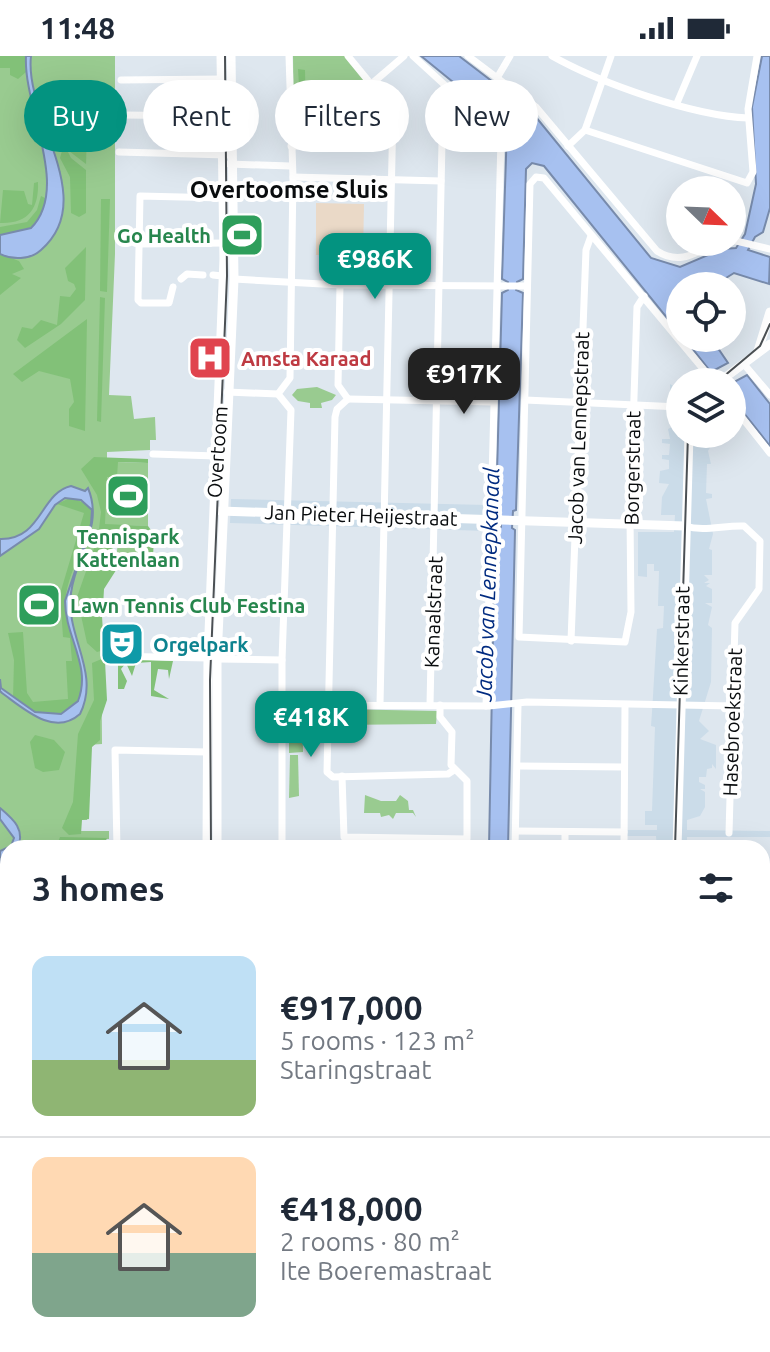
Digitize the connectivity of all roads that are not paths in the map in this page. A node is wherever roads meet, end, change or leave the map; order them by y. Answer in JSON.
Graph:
{"nodes":[{"id":1,"x":221,"y":56,"type":"edge"},
{"id":2,"x":231,"y":56,"type":"edge"},
{"id":3,"x":289,"y":56,"type":"edge"},
{"id":4,"x":348,"y":56,"type":"edge"},
{"id":5,"x":404,"y":56,"type":"edge"},
{"id":6,"x":413,"y":56,"type":"edge"},
{"id":7,"x":468,"y":56,"type":"edge"},
{"id":8,"x":510,"y":56,"type":"edge"},
{"id":9,"x":552,"y":56,"type":"edge"},
{"id":10,"x":611,"y":56,"type":"edge"},
{"id":11,"x":697,"y":56,"type":"edge"},
{"id":12,"x":757,"y":56,"type":"edge"},
{"id":13,"x":497,"y":78,"type":"junction"},
{"id":14,"x":221,"y":79,"type":"joint"},
{"id":15,"x":603,"y":79,"type":"junction"},
{"id":16,"x":121,"y":80,"type":"dead end"},
{"id":17,"x":290,"y":80,"type":"edge"},
{"id":18,"x":369,"y":80,"type":"edge"},
{"id":19,"x":377,"y":80,"type":"edge"},
{"id":20,"x":439,"y":80,"type":"edge"},
{"id":21,"x":677,"y":103,"type":"junction"},
{"id":22,"x":748,"y":118,"type":"junction"},
{"id":23,"x":585,"y":130,"type":"junction"},
{"id":24,"x":568,"y":146,"type":"junction"},
{"id":25,"x":119,"y":152,"type":"dead end"},
{"id":26,"x":221,"y":152,"type":"edge"},
{"id":27,"x":291,"y":152,"type":"edge"},
{"id":28,"x":392,"y":152,"type":"edge"},
{"id":29,"x":442,"y":152,"type":"edge"},
{"id":30,"x":501,"y":152,"type":"edge"},
{"id":31,"x":221,"y":159,"type":"junction"},
{"id":32,"x":233,"y":160,"type":"junction"},
{"id":33,"x":290,"y":166,"type":"junction"},
{"id":34,"x":293,"y":177,"type":"junction"},
{"id":35,"x":392,"y":180,"type":"junction"},
{"id":36,"x":441,"y":181,"type":"junction"},
{"id":37,"x":223,"y":198,"type":"junction"},
{"id":38,"x":591,"y":236,"type":"junction"},
{"id":39,"x":746,"y":242,"type":"edge"},
{"id":40,"x":224,"y":243,"type":"junction"},
{"id":41,"x":140,"y":244,"type":"junction"},
{"id":42,"x":770,"y":249,"type":"edge"},
{"id":43,"x":666,"y":256,"type":"edge"},
{"id":44,"x":667,"y":256,"type":"edge"},
{"id":45,"x":690,"y":256,"type":"edge"},
{"id":46,"x":203,"y":275,"type":"dead end"},
{"id":47,"x":181,"y":279,"type":"dead end"},
{"id":48,"x":234,"y":279,"type":"junction"},
{"id":49,"x":292,"y":280,"type":"junction"},
{"id":50,"x":391,"y":284,"type":"junction"},
{"id":51,"x":438,"y":284,"type":"junction"},
{"id":52,"x":340,"y":285,"type":"junction"},
{"id":53,"x":496,"y":286,"type":"junction"},
{"id":54,"x":527,"y":286,"type":"junction"},
{"id":55,"x":173,"y":287,"type":"dead end"},
{"id":56,"x":644,"y":296,"type":"junction"},
{"id":57,"x":770,"y":312,"type":"edge"},
{"id":58,"x":770,"y":344,"type":"edge"},
{"id":59,"x":758,"y":351,"type":"junction"},
{"id":60,"x":770,"y":358,"type":"edge"},
{"id":61,"x":743,"y":363,"type":"junction"},
{"id":62,"x":713,"y":368,"type":"edge"},
{"id":63,"x":736,"y":368,"type":"edge"},
{"id":64,"x":227,"y":392,"type":"junction"},
{"id":65,"x":278,"y":394,"type":"junction"},
{"id":66,"x":770,"y":395,"type":"edge"},
{"id":67,"x":387,"y":398,"type":"junction"},
{"id":68,"x":348,"y":399,"type":"junction"},
{"id":69,"x":437,"y":399,"type":"junction"},
{"id":70,"x":525,"y":400,"type":"junction"},
{"id":71,"x":492,"y":402,"type":"junction"},
{"id":72,"x":580,"y":403,"type":"junction"},
{"id":73,"x":634,"y":405,"type":"junction"},
{"id":74,"x":666,"y":406,"type":"edge"},
{"id":75,"x":746,"y":423,"type":"edge"},
{"id":76,"x":688,"y":448,"type":"edge"},
{"id":77,"x":770,"y":453,"type":"edge"},
{"id":78,"x":153,"y":454,"type":"dead end"},
{"id":79,"x":217,"y":456,"type":"junction"},
{"id":80,"x":213,"y":510,"type":"junction"},
{"id":81,"x":225,"y":511,"type":"junction"},
{"id":82,"x":289,"y":513,"type":"junction"},
{"id":83,"x":334,"y":515,"type":"junction"},
{"id":84,"x":384,"y":516,"type":"junction"},
{"id":85,"x":436,"y":517,"type":"junction"},
{"id":86,"x":493,"y":518,"type":"junction"},
{"id":87,"x":519,"y":520,"type":"junction"},
{"id":88,"x":575,"y":522,"type":"junction"},
{"id":89,"x":631,"y":523,"type":"junction"},
{"id":90,"x":685,"y":526,"type":"junction"},
{"id":91,"x":748,"y":527,"type":"joint"},
{"id":92,"x":759,"y":573,"type":"junction"},
{"id":93,"x":770,"y":573,"type":"edge"},
{"id":94,"x":571,"y":641,"type":"junction"},
{"id":95,"x":106,"y":656,"type":"dead end"},
{"id":96,"x":212,"y":658,"type":"junction"},
{"id":97,"x":282,"y":660,"type":"junction"},
{"id":98,"x":329,"y":704,"type":"junction"},
{"id":99,"x":380,"y":704,"type":"junction"},
{"id":100,"x":282,"y":705,"type":"junction"},
{"id":101,"x":430,"y":705,"type":"junction"},
{"id":102,"x":440,"y":705,"type":"junction"},
{"id":103,"x":516,"y":705,"type":"junction"},
{"id":104,"x":488,"y":706,"type":"junction"},
{"id":105,"x":625,"y":706,"type":"junction"},
{"id":106,"x":732,"y":706,"type":"junction"},
{"id":107,"x":680,"y":707,"type":"junction"},
{"id":108,"x":207,"y":752,"type":"junction"},
{"id":109,"x":518,"y":766,"type":"junction"},
{"id":110,"x":624,"y":767,"type":"junction"},
{"id":111,"x":454,"y":770,"type":"junction"},
{"id":112,"x":342,"y":776,"type":"junction"},
{"id":113,"x":516,"y":831,"type":"junction"},
{"id":114,"x":565,"y":832,"type":"junction"},
{"id":115,"x":624,"y":832,"type":"junction"},
{"id":116,"x":729,"y":833,"type":"dead end"},
{"id":117,"x":434,"y":838,"type":"joint"},
{"id":118,"x":117,"y":840,"type":"edge"},
{"id":119,"x":207,"y":840,"type":"edge"},
{"id":120,"x":217,"y":840,"type":"edge"},
{"id":121,"x":282,"y":840,"type":"edge"},
{"id":122,"x":515,"y":840,"type":"edge"},
{"id":123,"x":565,"y":840,"type":"edge"},
{"id":124,"x":624,"y":840,"type":"edge"},
{"id":125,"x":677,"y":840,"type":"edge"}],
"edges":[{"from":1,"to":14,"type":"main road","name":"Overtoom"},
{"from":2,"to":32,"type":"main road","name":"Overtoom"},
{"from":3,"to":17,"type":"street"},
{"from":4,"to":18,"type":"street"},
{"from":5,"to":19,"type":"street"},
{"from":6,"to":20,"type":"street"},
{"from":7,"to":13,"type":"street"},
{"from":8,"to":13,"type":"street"},
{"from":9,"to":15,"type":"street"},
{"from":10,"to":15,"type":"street"},
{"from":11,"to":21,"type":"street"},
{"from":12,"to":22,"type":"street"},
{"from":13,"to":24,"type":"street"},
{"from":14,"to":16,"type":"street"},
{"from":15,"to":21,"type":"street"},
{"from":15,"to":23,"type":"street"},
{"from":21,"to":22,"type":"street"},
{"from":22,"to":23,"type":"street"},
{"from":23,"to":24,"type":"street"},
{"from":24,"to":43,"type":"street"},
{"from":25,"to":31,"type":"street"},
{"from":26,"to":31,"type":"main road","name":"Overtoom"},
{"from":27,"to":33,"type":"street"},
{"from":28,"to":35,"type":"street"},
{"from":29,"to":36,"type":"street","name":"Kanaalstraat"},
{"from":30,"to":53,"type":"street"},
{"from":31,"to":32,"type":"street"},
{"from":31,"to":37,"type":"main road","name":"Overtoom"},
{"from":32,"to":33,"type":"street"},
{"from":32,"to":48,"type":"main road","name":"Overtoom"},
{"from":33,"to":34,"type":"street"},
{"from":34,"to":35,"type":"street"},
{"from":34,"to":49,"type":"street"},
{"from":35,"to":36,"type":"street"},
{"from":35,"to":50,"type":"street"},
{"from":36,"to":51,"type":"street","name":"Kanaalstraat"},
{"from":37,"to":40,"type":"main road","name":"Overtoom"},
{"from":37,"to":41,"type":"street"},
{"from":38,"to":54,"type":"street"},
{"from":38,"to":56,"type":"street"},
{"from":38,"to":72,"type":"street","name":"Jacob van Lennepstraat"},
{"from":39,"to":42,"type":"street"},
{"from":40,"to":41,"type":"street"},
{"from":40,"to":79,"type":"main road","name":"Overtoom"},
{"from":41,"to":55,"type":"street"},
{"from":44,"to":45,"type":"street"},
{"from":46,"to":47,"type":"street"},
{"from":48,"to":49,"type":"street"},
{"from":48,"to":64,"type":"main road","name":"Overtoom"},
{"from":49,"to":52,"type":"street"},
{"from":49,"to":65,"type":"street"},
{"from":50,"to":51,"type":"street"},
{"from":50,"to":52,"type":"street"},
{"from":50,"to":67,"type":"street"},
{"from":51,"to":53,"type":"street"},
{"from":51,"to":69,"type":"street","name":"Kanaalstraat"},
{"from":52,"to":68,"type":"street"},
{"from":53,"to":54,"type":"street"},
{"from":53,"to":71,"type":"street"},
{"from":54,"to":70,"type":"street"},
{"from":56,"to":62,"type":"street"},
{"from":56,"to":73,"type":"street","name":"Borgerstraat"},
{"from":57,"to":59,"type":"main road"},
{"from":58,"to":59,"type":"main road"},
{"from":59,"to":60,"type":"street"},
{"from":59,"to":61,"type":"main road"},
{"from":61,"to":63,"type":"main road"},
{"from":61,"to":66,"type":"street"},
{"from":64,"to":65,"type":"street"},
{"from":64,"to":81,"type":"main road","name":"Overtoom"},
{"from":65,"to":82,"type":"street"},
{"from":67,"to":68,"type":"street"},
{"from":67,"to":69,"type":"street"},
{"from":67,"to":84,"type":"street"},
{"from":68,"to":83,"type":"street"},
{"from":69,"to":71,"type":"street"},
{"from":69,"to":85,"type":"street","name":"Kanaalstraat"},
{"from":70,"to":72,"type":"street"},
{"from":70,"to":87,"type":"street"},
{"from":71,"to":86,"type":"street"},
{"from":72,"to":73,"type":"street"},
{"from":72,"to":88,"type":"street","name":"Jacob van Lennepstraat"},
{"from":73,"to":74,"type":"street"},
{"from":73,"to":89,"type":"street","name":"Borgerstraat"},
{"from":75,"to":77,"type":"street"},
{"from":76,"to":90,"type":"main road","name":"Kinkerstraat"},
{"from":78,"to":79,"type":"street"},
{"from":79,"to":80,"type":"main road","name":"Overtoom"},
{"from":80,"to":81,"type":"main road","name":"Jan Pieter Heijestraat"},
{"from":80,"to":96,"type":"main road","name":"Overtoom"},
{"from":81,"to":82,"type":"main road","name":"Jan Pieter Heijestraat"},
{"from":81,"to":96,"type":"main road","name":"Overtoom"},
{"from":82,"to":83,"type":"main road","name":"Jan Pieter Heijestraat"},
{"from":82,"to":97,"type":"street"},
{"from":83,"to":84,"type":"main road","name":"Jan Pieter Heijestraat"},
{"from":83,"to":98,"type":"street"},
{"from":84,"to":85,"type":"main road","name":"Jan Pieter Heijestraat"},
{"from":84,"to":99,"type":"street"},
{"from":85,"to":86,"type":"main road","name":"Jan Pieter Heijestraat"},
{"from":85,"to":101,"type":"street","name":"Kanaalstraat"},
{"from":86,"to":87,"type":"main road","name":"Jan Pieter Heijestraat"},
{"from":86,"to":104,"type":"street"},
{"from":87,"to":88,"type":"main road","name":"Jan Pieter Heijestraat"},
{"from":87,"to":94,"type":"street"},
{"from":88,"to":89,"type":"main road","name":"Jan Pieter Heijestraat"},
{"from":88,"to":94,"type":"street","name":"Jacob van Lennepstraat"},
{"from":89,"to":90,"type":"main road","name":"Jan Pieter Heijestraat"},
{"from":89,"to":94,"type":"street","name":"Borgerstraat"},
{"from":90,"to":91,"type":"street","name":"Jan Pieter Heijestraat"},
{"from":90,"to":107,"type":"main road","name":"Kinkerstraat"},
{"from":91,"to":92,"type":"street","name":"Hasebroekstraat"},
{"from":92,"to":93,"type":"street"},
{"from":92,"to":106,"type":"street","name":"Hasebroekstraat"},
{"from":95,"to":96,"type":"street"},
{"from":96,"to":97,"type":"street"},
{"from":96,"to":108,"type":"main road","name":"Overtoom"},
{"from":96,"to":120,"type":"main road","name":"Overtoom"},
{"from":97,"to":100,"type":"street"},
{"from":98,"to":99,"type":"street"},
{"from":98,"to":100,"type":"street"},
{"from":98,"to":112,"type":"street"},
{"from":99,"to":101,"type":"street"},
{"from":100,"to":121,"type":"street"},
{"from":101,"to":102,"type":"street"},
{"from":102,"to":104,"type":"street"},
{"from":102,"to":111,"type":"street"},
{"from":103,"to":104,"type":"street"},
{"from":103,"to":105,"type":"street"},
{"from":103,"to":109,"type":"street"},
{"from":105,"to":107,"type":"street"},
{"from":105,"to":110,"type":"street"},
{"from":106,"to":107,"type":"street"},
{"from":106,"to":116,"type":"street","name":"Hasebroekstraat"},
{"from":107,"to":125,"type":"main road","name":"Kinkerstraat"},
{"from":108,"to":118,"type":"street"},
{"from":108,"to":119,"type":"main road","name":"Overtoom"},
{"from":109,"to":110,"type":"street"},
{"from":109,"to":113,"type":"street"},
{"from":110,"to":115,"type":"street"},
{"from":111,"to":112,"type":"street"},
{"from":111,"to":117,"type":"street"},
{"from":112,"to":117,"type":"street"},
{"from":113,"to":114,"type":"street"},
{"from":113,"to":122,"type":"street"},
{"from":114,"to":115,"type":"street"},
{"from":114,"to":123,"type":"street"},
{"from":115,"to":124,"type":"street"}]}
